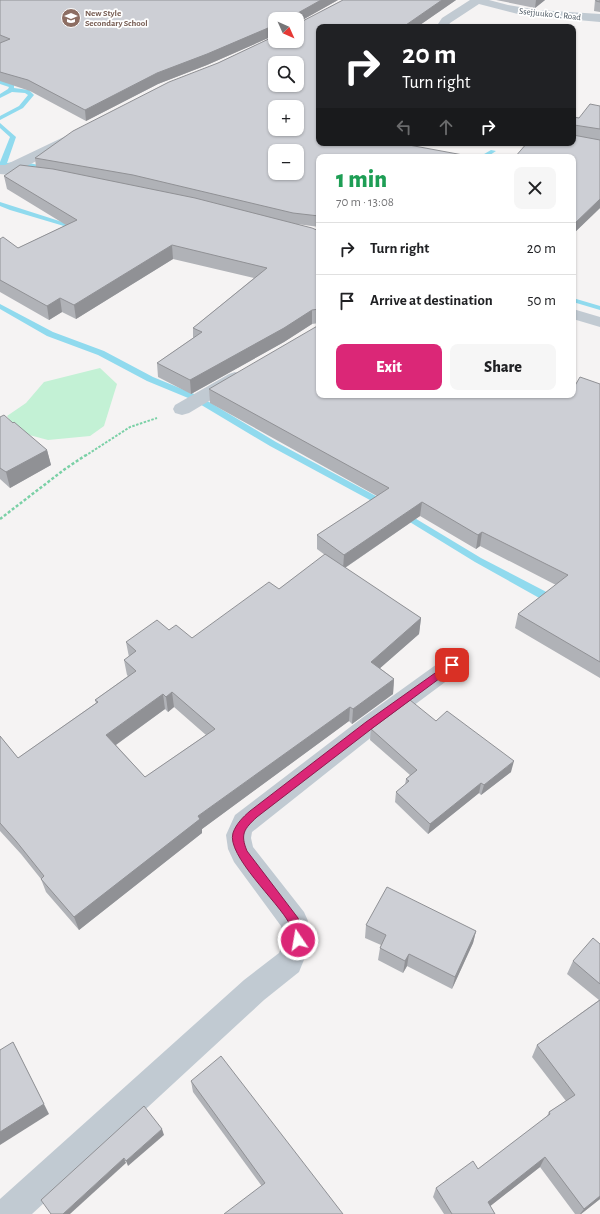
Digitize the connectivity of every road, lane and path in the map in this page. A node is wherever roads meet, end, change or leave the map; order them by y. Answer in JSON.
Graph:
{"nodes":[{"id":1,"x":478,"y":0,"type":"edge"},
{"id":2,"x":600,"y":18,"type":"edge"},
{"id":3,"x":444,"y":24,"type":"edge"},
{"id":4,"x":81,"y":132,"type":"edge"},
{"id":5,"x":4,"y":170,"type":"edge"},
{"id":6,"x":56,"y":177,"type":"edge"},
{"id":7,"x":576,"y":315,"type":"edge"},
{"id":8,"x":600,"y":322,"type":"edge"},
{"id":9,"x":250,"y":370,"type":"edge"},
{"id":10,"x":182,"y":409,"type":"joint"},
{"id":11,"x":0,"y":519,"type":"edge"},
{"id":12,"x":452,"y":665,"type":"dead end"},
{"id":13,"x":8,"y":1214,"type":"edge"}],
"edges":[{"from":1,"to":2,"type":"street","name":"Ssejjuuko G. Road"},
{"from":1,"to":3,"type":"street"},
{"from":4,"to":5,"type":"street"},
{"from":5,"to":6,"type":"street"},
{"from":7,"to":8,"type":"street"},
{"from":9,"to":10,"type":"street"},
{"from":10,"to":11,"type":"path"},
{"from":12,"to":13,"type":"street"}]}
